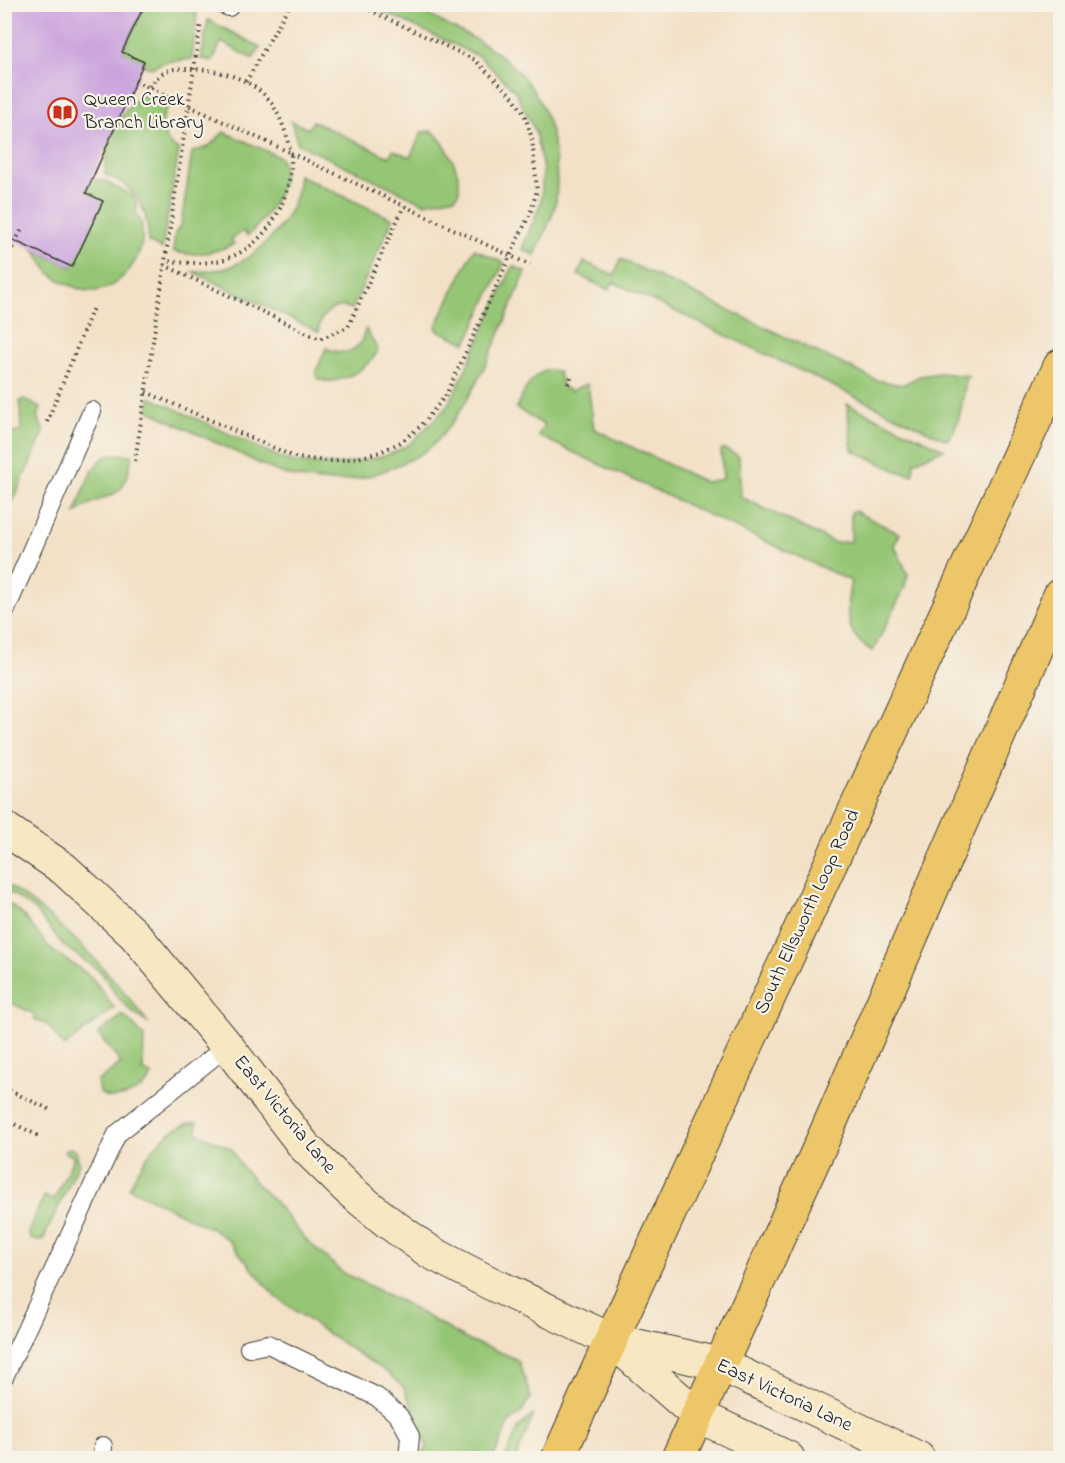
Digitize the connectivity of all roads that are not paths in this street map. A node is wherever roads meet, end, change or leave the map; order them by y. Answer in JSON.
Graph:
{"nodes":[{"id":1,"x":1060,"y":366,"type":"edge"},
{"id":2,"x":92,"y":411,"type":"dead end"},
{"id":3,"x":1060,"y":595,"type":"edge"},
{"id":4,"x":4,"y":614,"type":"edge"},
{"id":5,"x":4,"y":828,"type":"edge"},
{"id":6,"x":226,"y":1046,"type":"junction"},
{"id":7,"x":611,"y":1340,"type":"junction"},
{"id":8,"x":249,"y":1348,"type":"dead end"},
{"id":9,"x":720,"y":1364,"type":"junction"},
{"id":10,"x":4,"y":1377,"type":"edge"},
{"id":11,"x":697,"y":1415,"type":"junction"},
{"id":12,"x":408,"y":1458,"type":"edge"},
{"id":13,"x":558,"y":1458,"type":"edge"},
{"id":14,"x":678,"y":1458,"type":"edge"},
{"id":15,"x":788,"y":1458,"type":"edge"},
{"id":16,"x":918,"y":1458,"type":"edge"}],
"edges":[{"from":1,"to":7,"type":"main road","name":"South Ellsworth Loop Road"},
{"from":2,"to":4,"type":"lane"},
{"from":3,"to":9,"type":"main road"},
{"from":5,"to":6,"type":"street","name":"East Victoria Lane"},
{"from":6,"to":7,"type":"street","name":"East Victoria Lane"},
{"from":6,"to":10,"type":"lane"},
{"from":7,"to":9,"type":"street","name":"East Victoria Lane"},
{"from":7,"to":11,"type":"street","name":"East Victoria Lane"},
{"from":7,"to":13,"type":"main road","name":"South Ellsworth Loop Road"},
{"from":8,"to":12,"type":"lane"},
{"from":9,"to":11,"type":"main road"},
{"from":9,"to":16,"type":"street","name":"East Victoria Lane"},
{"from":11,"to":14,"type":"main road"},
{"from":11,"to":15,"type":"street","name":"East Victoria Lane"}]}
